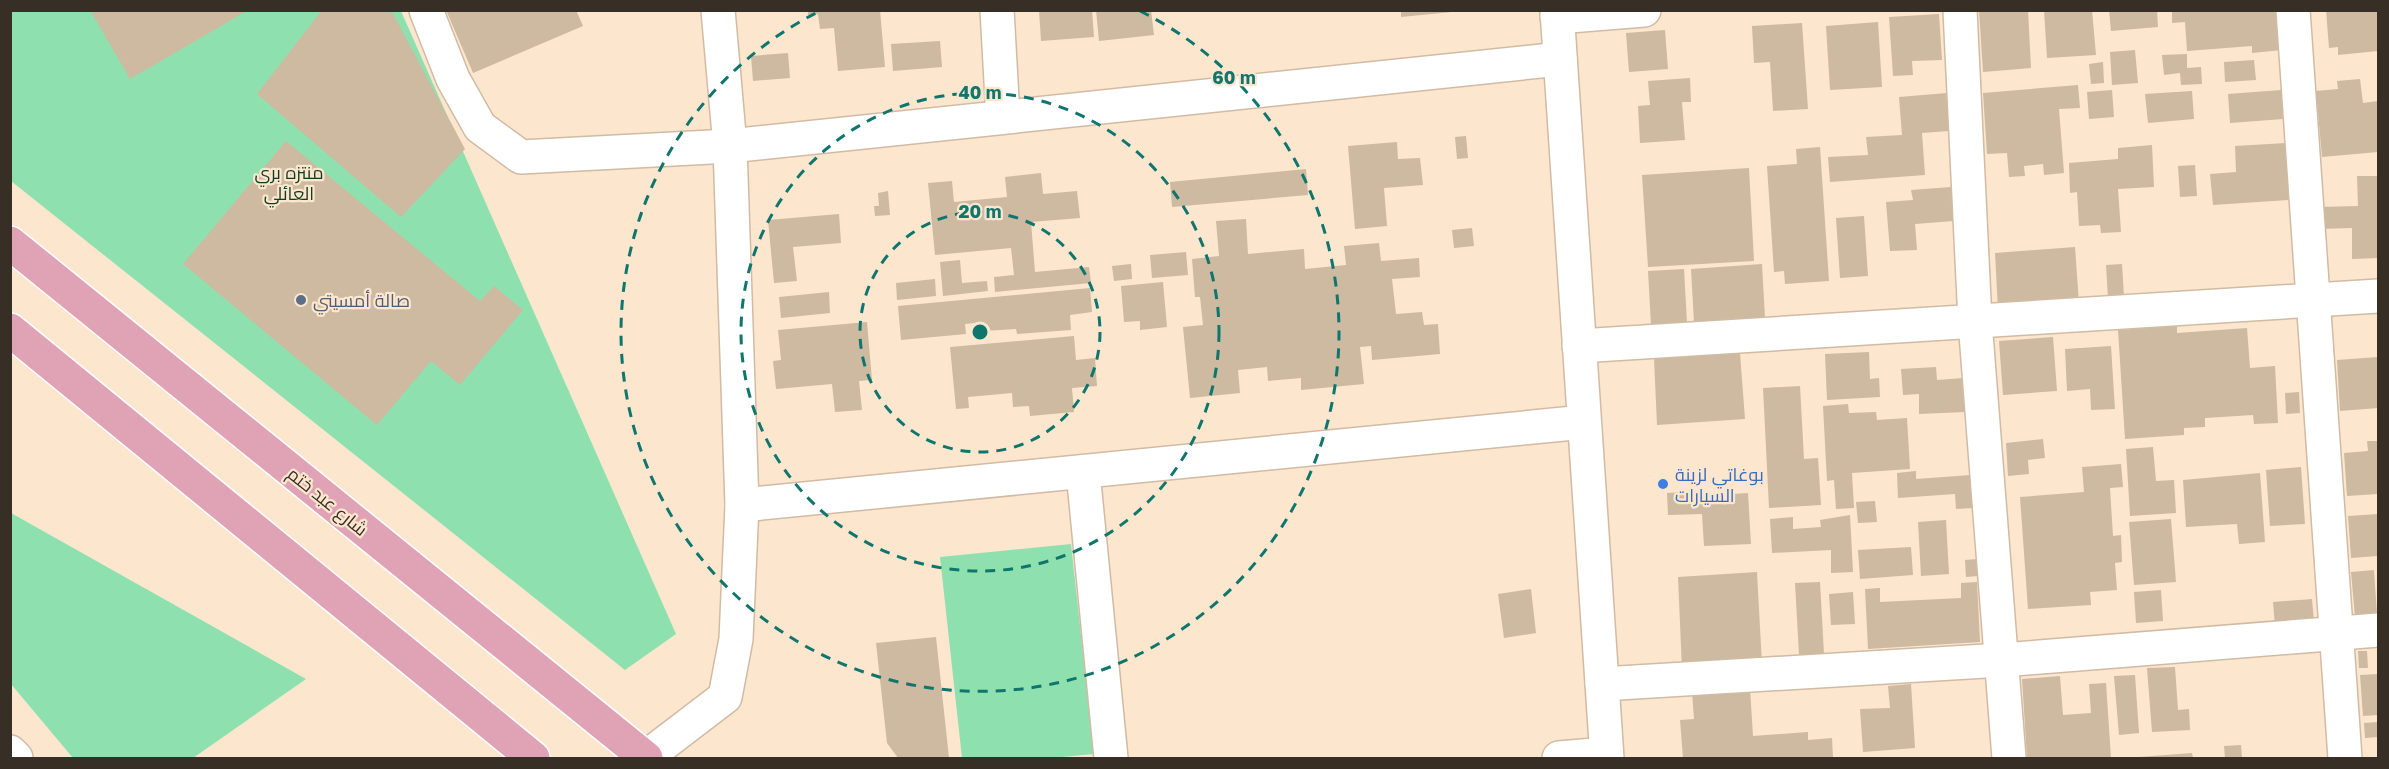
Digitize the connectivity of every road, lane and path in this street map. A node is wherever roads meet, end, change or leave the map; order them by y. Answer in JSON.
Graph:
{"nodes":[{"id":1,"x":426,"y":10,"type":"edge"},
{"id":2,"x":718,"y":10,"type":"edge"},
{"id":3,"x":997,"y":10,"type":"edge"},
{"id":4,"x":1644,"y":10,"type":"edge"},
{"id":5,"x":1960,"y":10,"type":"edge"},
{"id":6,"x":2293,"y":10,"type":"edge"},
{"id":7,"x":1557,"y":14,"type":"edge"},
{"id":8,"x":1560,"y":58,"type":"junction"},
{"id":9,"x":1003,"y":117,"type":"junction"},
{"id":10,"x":730,"y":146,"type":"junction"},
{"id":11,"x":10,"y":243,"type":"edge"},
{"id":12,"x":2379,"y":296,"type":"edge"},
{"id":13,"x":2312,"y":300,"type":"junction"},
{"id":14,"x":1975,"y":321,"type":"junction"},
{"id":15,"x":10,"y":330,"type":"edge"},
{"id":16,"x":1579,"y":346,"type":"junction"},
{"id":17,"x":1584,"y":422,"type":"junction"},
{"id":18,"x":1083,"y":472,"type":"junction"},
{"id":19,"x":742,"y":505,"type":"junction"},
{"id":20,"x":2379,"y":630,"type":"edge"},
{"id":21,"x":2336,"y":634,"type":"junction"},
{"id":22,"x":2002,"y":660,"type":"junction"},
{"id":23,"x":1602,"y":684,"type":"junction"},
{"id":24,"x":10,"y":752,"type":"edge"},
{"id":25,"x":1607,"y":756,"type":"edge"},
{"id":26,"x":646,"y":758,"type":"edge"},
{"id":27,"x":16,"y":759,"type":"edge"},
{"id":28,"x":532,"y":759,"type":"edge"},
{"id":29,"x":1111,"y":759,"type":"edge"},
{"id":30,"x":1559,"y":759,"type":"edge"},
{"id":31,"x":2009,"y":759,"type":"edge"},
{"id":32,"x":2345,"y":759,"type":"edge"}],
"edges":[{"from":1,"to":10,"type":"street"},
{"from":2,"to":10,"type":"street"},
{"from":3,"to":9,"type":"street"},
{"from":4,"to":7,"type":"street"},
{"from":5,"to":14,"type":"street"},
{"from":6,"to":13,"type":"street"},
{"from":7,"to":8,"type":"street"},
{"from":8,"to":9,"type":"street"},
{"from":8,"to":16,"type":"street"},
{"from":9,"to":10,"type":"street"},
{"from":10,"to":19,"type":"street"},
{"from":11,"to":26,"type":"main road","name":"شارع عبد ختم"},
{"from":12,"to":13,"type":"street"},
{"from":13,"to":14,"type":"street"},
{"from":13,"to":21,"type":"street"},
{"from":14,"to":16,"type":"street"},
{"from":14,"to":22,"type":"street"},
{"from":15,"to":28,"type":"main road"},
{"from":16,"to":17,"type":"street"},
{"from":17,"to":18,"type":"street"},
{"from":17,"to":23,"type":"street"},
{"from":18,"to":19,"type":"street"},
{"from":18,"to":29,"type":"street"},
{"from":19,"to":26,"type":"street"},
{"from":20,"to":21,"type":"street"},
{"from":21,"to":22,"type":"street"},
{"from":21,"to":32,"type":"street"},
{"from":22,"to":23,"type":"street"},
{"from":22,"to":31,"type":"street"},
{"from":23,"to":25,"type":"street"},
{"from":24,"to":27,"type":"street"},
{"from":25,"to":30,"type":"street"}]}
